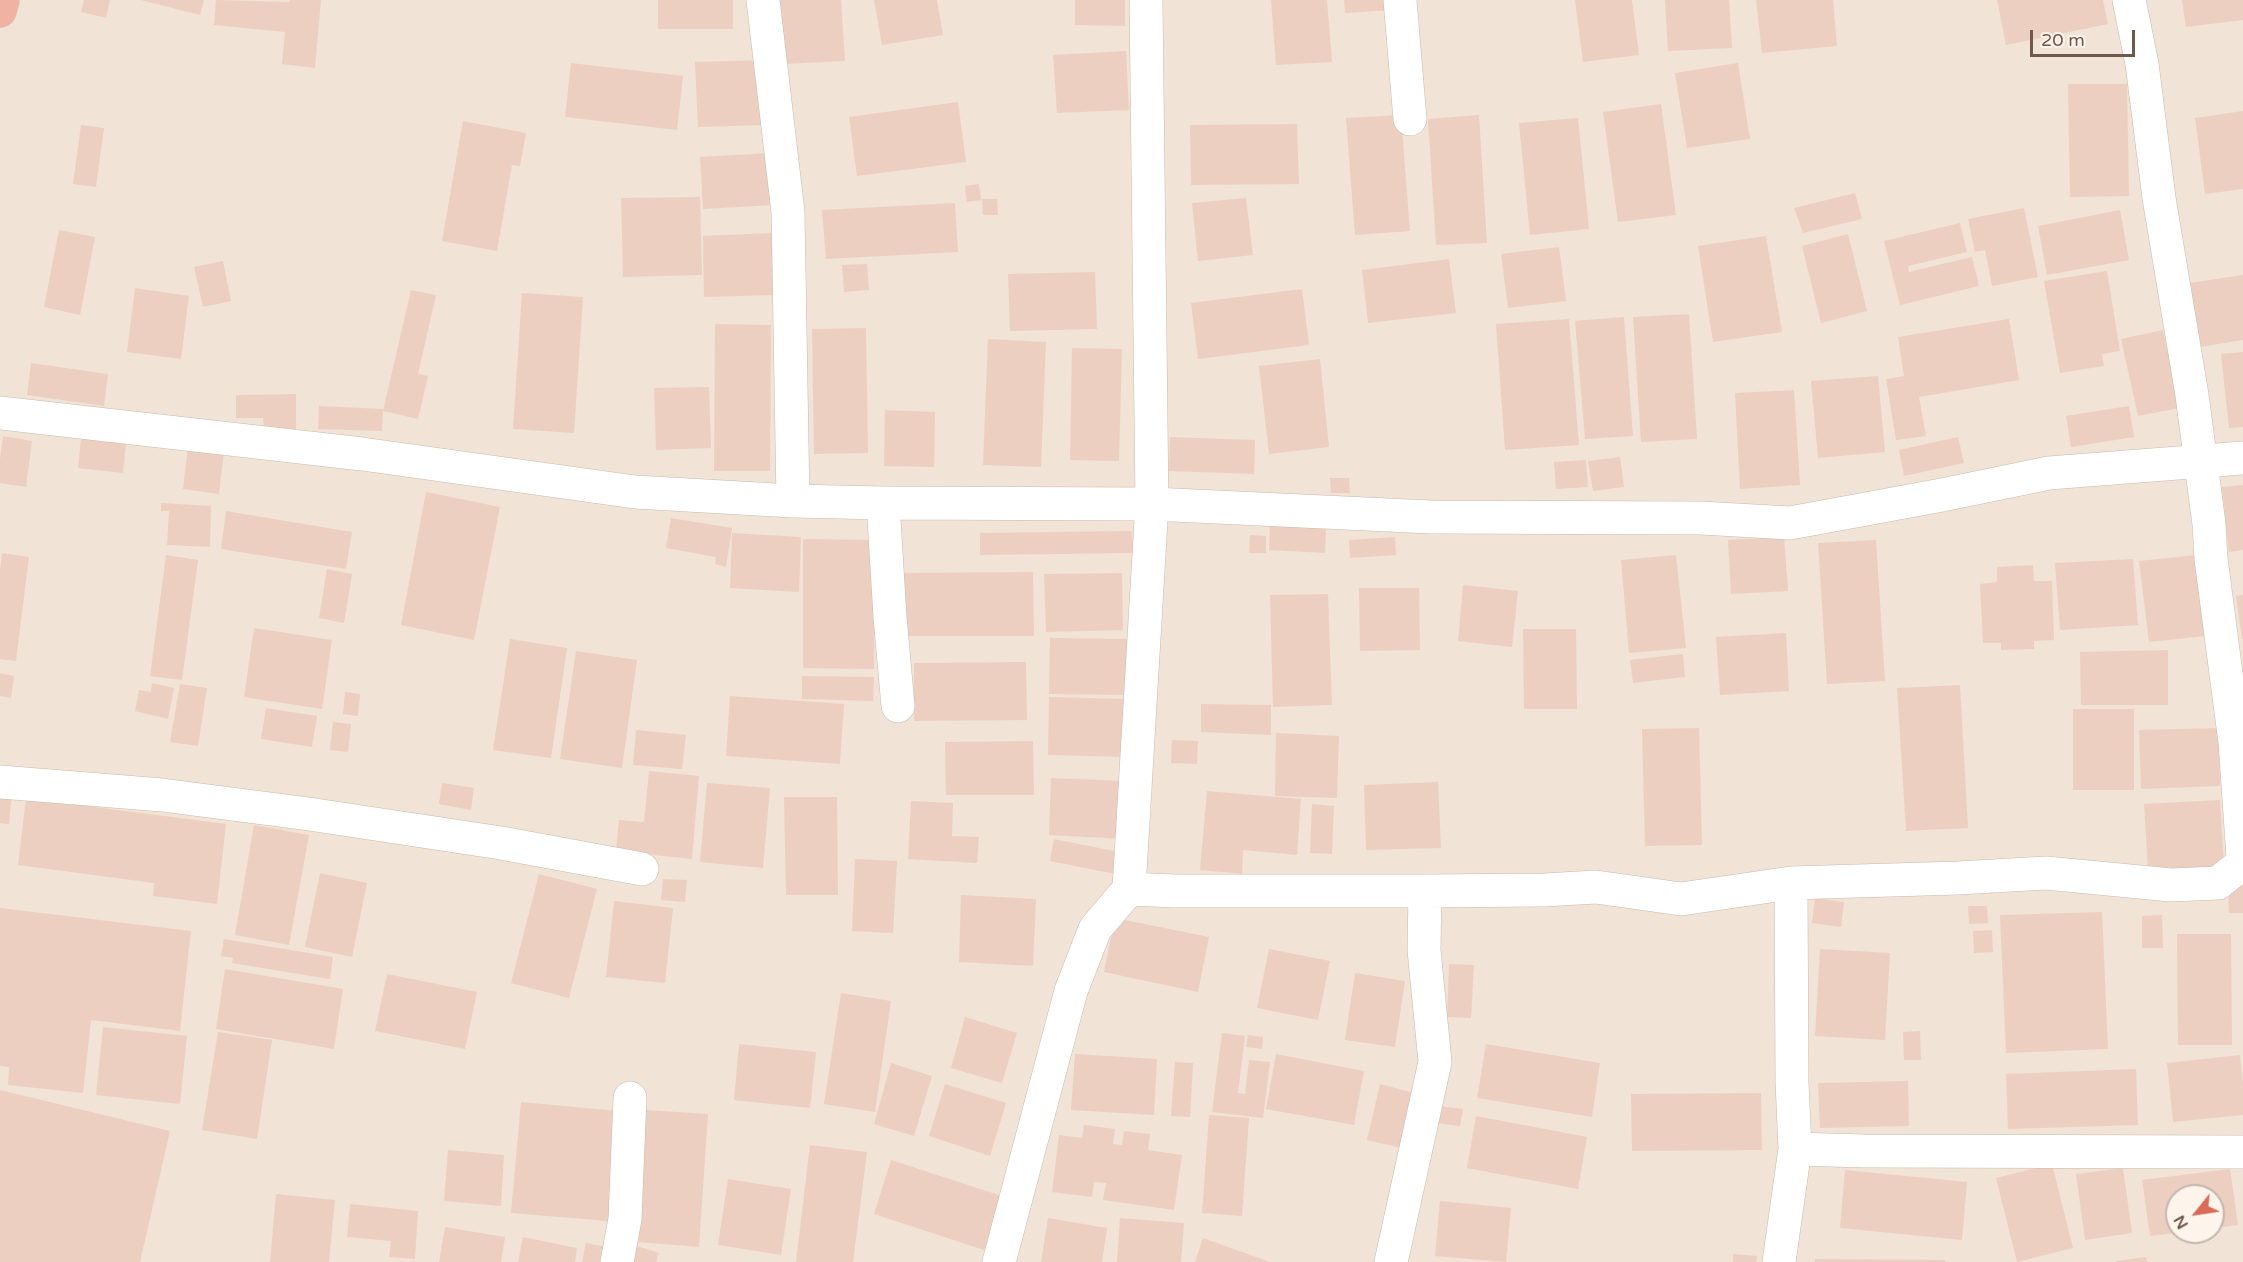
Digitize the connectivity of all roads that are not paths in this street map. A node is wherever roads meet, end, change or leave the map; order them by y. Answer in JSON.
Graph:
{"nodes":[{"id":1,"x":3,"y":0,"type":"edge"},
{"id":2,"x":763,"y":0,"type":"edge"},
{"id":3,"x":1146,"y":0,"type":"edge"},
{"id":4,"x":1400,"y":0,"type":"edge"},
{"id":5,"x":2129,"y":0,"type":"edge"},
{"id":6,"x":0,"y":11,"type":"edge"},
{"id":7,"x":1410,"y":119,"type":"dead end"},
{"id":8,"x":0,"y":413,"type":"edge"},
{"id":9,"x":2243,"y":458,"type":"edge"},
{"id":10,"x":2199,"y":462,"type":"junction"},
{"id":11,"x":793,"y":501,"type":"junction"},
{"id":12,"x":883,"y":503,"type":"junction"},
{"id":13,"x":1152,"y":504,"type":"junction"},
{"id":14,"x":898,"y":706,"type":"dead end"},
{"id":15,"x":0,"y":782,"type":"edge"},
{"id":16,"x":2243,"y":857,"type":"edge"},
{"id":17,"x":2243,"y":863,"type":"edge"},
{"id":18,"x":642,"y":869,"type":"dead end"},
{"id":19,"x":1791,"y":883,"type":"junction"},
{"id":20,"x":1129,"y":889,"type":"junction"},
{"id":21,"x":1425,"y":891,"type":"junction"},
{"id":22,"x":630,"y":1098,"type":"dead end"},
{"id":23,"x":1795,"y":1149,"type":"junction"},
{"id":24,"x":2243,"y":1152,"type":"edge"},
{"id":25,"x":617,"y":1262,"type":"edge"},
{"id":26,"x":999,"y":1262,"type":"edge"},
{"id":27,"x":1390,"y":1262,"type":"edge"},
{"id":28,"x":1779,"y":1262,"type":"edge"}],
"edges":[{"from":1,"to":6,"type":"highway"},
{"from":2,"to":11,"type":"street"},
{"from":3,"to":13,"type":"street"},
{"from":4,"to":7,"type":"street"},
{"from":5,"to":10,"type":"street"},
{"from":8,"to":11,"type":"street"},
{"from":9,"to":10,"type":"street"},
{"from":10,"to":13,"type":"street"},
{"from":10,"to":16,"type":"street"},
{"from":11,"to":12,"type":"street"},
{"from":12,"to":13,"type":"street"},
{"from":12,"to":14,"type":"street"},
{"from":13,"to":20,"type":"street"},
{"from":15,"to":18,"type":"street"},
{"from":17,"to":19,"type":"street"},
{"from":19,"to":21,"type":"street"},
{"from":19,"to":23,"type":"street"},
{"from":20,"to":21,"type":"street"},
{"from":20,"to":26,"type":"street"},
{"from":21,"to":27,"type":"street"},
{"from":22,"to":25,"type":"street"},
{"from":23,"to":24,"type":"street"},
{"from":23,"to":28,"type":"street"}]}
